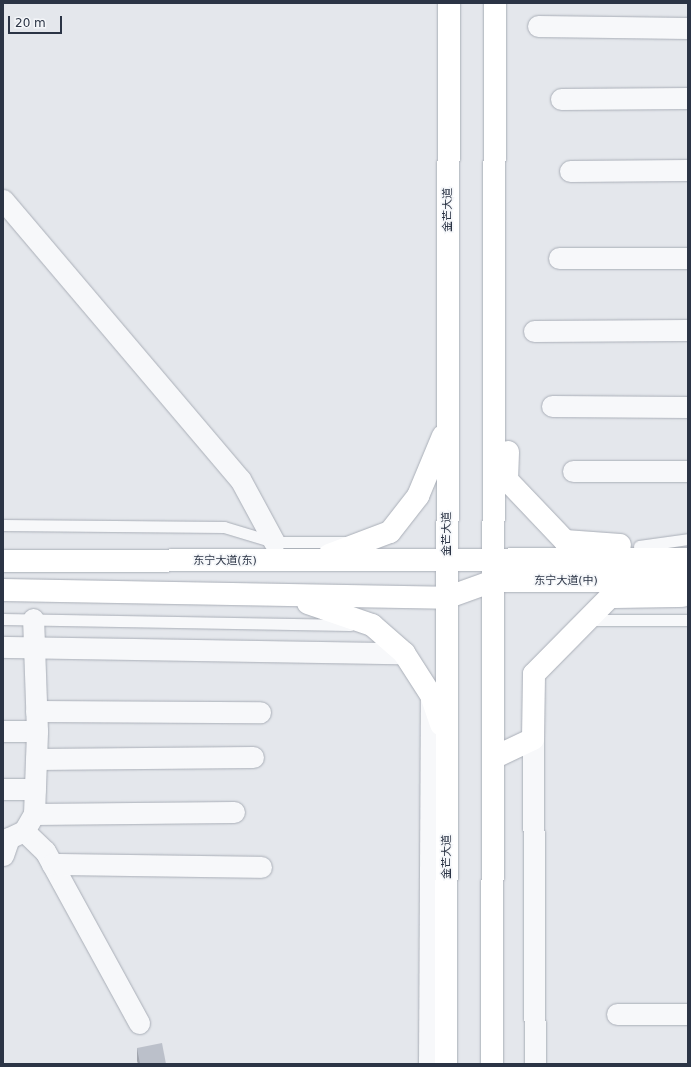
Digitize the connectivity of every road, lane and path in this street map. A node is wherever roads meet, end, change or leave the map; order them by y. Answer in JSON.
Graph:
{"nodes":[{"id":1,"x":449,"y":3,"type":"edge"},
{"id":2,"x":495,"y":3,"type":"edge"},
{"id":3,"x":538,"y":26,"type":"dead end"},
{"id":4,"x":688,"y":28,"type":"edge"},
{"id":5,"x":688,"y":98,"type":"edge"},
{"id":6,"x":561,"y":99,"type":"dead end"},
{"id":7,"x":688,"y":170,"type":"edge"},
{"id":8,"x":570,"y":171,"type":"dead end"},
{"id":9,"x":3,"y":200,"type":"edge"},
{"id":10,"x":559,"y":258,"type":"dead end"},
{"id":11,"x":688,"y":258,"type":"edge"},
{"id":12,"x":688,"y":330,"type":"edge"},
{"id":13,"x":534,"y":331,"type":"dead end"},
{"id":14,"x":552,"y":406,"type":"dead end"},
{"id":15,"x":688,"y":407,"type":"edge"},
{"id":16,"x":494,"y":421,"type":"junction"},
{"id":17,"x":448,"y":425,"type":"junction"},
{"id":18,"x":573,"y":471,"type":"dead end"},
{"id":19,"x":688,"y":471,"type":"edge"},
{"id":20,"x":3,"y":525,"type":"edge"},
{"id":21,"x":688,"y":539,"type":"edge"},
{"id":22,"x":274,"y":542,"type":"junction"},
{"id":23,"x":367,"y":542,"type":"junction"},
{"id":24,"x":639,"y":546,"type":"junction"},
{"id":25,"x":448,"y":558,"type":"junction"},
{"id":26,"x":493,"y":558,"type":"junction"},
{"id":27,"x":657,"y":559,"type":"junction"},
{"id":28,"x":688,"y":559,"type":"edge"},
{"id":29,"x":3,"y":561,"type":"edge"},
{"id":30,"x":312,"y":562,"type":"junction"},
{"id":31,"x":493,"y":581,"type":"junction"},
{"id":32,"x":688,"y":581,"type":"edge"},
{"id":33,"x":3,"y":590,"type":"edge"},
{"id":34,"x":285,"y":596,"type":"junction"},
{"id":35,"x":688,"y":596,"type":"edge"},
{"id":36,"x":446,"y":598,"type":"junction"},
{"id":37,"x":3,"y":619,"type":"edge"},
{"id":38,"x":33,"y":619,"type":"junction"},
{"id":39,"x":587,"y":620,"type":"junction"},
{"id":40,"x":688,"y":620,"type":"edge"},
{"id":41,"x":372,"y":625,"type":"junction"},
{"id":42,"x":3,"y":647,"type":"edge"},
{"id":43,"x":32,"y":647,"type":"junction"},
{"id":44,"x":404,"y":653,"type":"junction"},
{"id":45,"x":431,"y":695,"type":"junction"},
{"id":46,"x":260,"y":712,"type":"dead end"},
{"id":47,"x":36,"y":721,"type":"junction"},
{"id":48,"x":3,"y":731,"type":"edge"},
{"id":49,"x":533,"y":733,"type":"junction"},
{"id":50,"x":447,"y":743,"type":"junction"},
{"id":51,"x":253,"y":757,"type":"dead end"},
{"id":52,"x":493,"y":758,"type":"junction"},
{"id":53,"x":36,"y":759,"type":"junction"},
{"id":54,"x":3,"y":789,"type":"edge"},
{"id":55,"x":34,"y":789,"type":"junction"},
{"id":56,"x":234,"y":812,"type":"dead end"},
{"id":57,"x":15,"y":835,"type":"edge"},
{"id":58,"x":52,"y":864,"type":"junction"},
{"id":59,"x":261,"y":868,"type":"dead end"},
{"id":60,"x":617,"y":1014,"type":"dead end"},
{"id":61,"x":688,"y":1014,"type":"edge"},
{"id":62,"x":139,"y":1023,"type":"dead end"},
{"id":63,"x":429,"y":1064,"type":"edge"},
{"id":64,"x":446,"y":1064,"type":"edge"},
{"id":65,"x":492,"y":1064,"type":"edge"},
{"id":66,"x":535,"y":1064,"type":"edge"}],
"edges":[{"from":1,"to":17,"type":"main road","name":"金芒大道"},
{"from":2,"to":16,"type":"main road"},
{"from":3,"to":4,"type":"street"},
{"from":5,"to":6,"type":"street"},
{"from":7,"to":8,"type":"street"},
{"from":9,"to":22,"type":"street"},
{"from":10,"to":11,"type":"street"},
{"from":12,"to":13,"type":"street"},
{"from":14,"to":15,"type":"street"},
{"from":16,"to":24,"type":"main road"},
{"from":16,"to":26,"type":"main road"},
{"from":17,"to":23,"type":"main road"},
{"from":17,"to":25,"type":"main road","name":"金芒大道"},
{"from":18,"to":19,"type":"street"},
{"from":20,"to":22,"type":"lane"},
{"from":21,"to":24,"type":"lane"},
{"from":22,"to":23,"type":"lane"},
{"from":23,"to":30,"type":"main road"},
{"from":24,"to":27,"type":"main road"},
{"from":25,"to":26,"type":"main road","name":"东宁大道(中)"},
{"from":25,"to":30,"type":"main road","name":"东宁大道(东)"},
{"from":25,"to":36,"type":"main road","name":"金芒大道"},
{"from":26,"to":27,"type":"main road","name":"东宁大道(中)"},
{"from":26,"to":31,"type":"main road"},
{"from":27,"to":28,"type":"main road","name":"东宁大道(中)"},
{"from":29,"to":30,"type":"main road","name":"东宁大道(东)"},
{"from":31,"to":32,"type":"main road","name":"东宁大道(中)"},
{"from":31,"to":36,"type":"main road","name":"东宁大道(中)"},
{"from":31,"to":52,"type":"main road"},
{"from":33,"to":34,"type":"main road"},
{"from":34,"to":36,"type":"main road"},
{"from":34,"to":41,"type":"main road"},
{"from":35,"to":39,"type":"main road"},
{"from":36,"to":50,"type":"main road","name":"金芒大道"},
{"from":37,"to":38,"type":"lane"},
{"from":38,"to":41,"type":"lane"},
{"from":38,"to":43,"type":"street"},
{"from":39,"to":40,"type":"lane"},
{"from":39,"to":49,"type":"main road"},
{"from":41,"to":44,"type":"main road"},
{"from":42,"to":43,"type":"street"},
{"from":43,"to":44,"type":"street"},
{"from":43,"to":47,"type":"street"},
{"from":44,"to":45,"type":"main road"},
{"from":45,"to":50,"type":"main road"},
{"from":45,"to":63,"type":"street"},
{"from":46,"to":47,"type":"street"},
{"from":47,"to":48,"type":"street"},
{"from":47,"to":53,"type":"street"},
{"from":49,"to":52,"type":"main road"},
{"from":49,"to":66,"type":"street"},
{"from":50,"to":64,"type":"main road","name":"金芒大道"},
{"from":51,"to":53,"type":"street"},
{"from":52,"to":65,"type":"main road"},
{"from":53,"to":55,"type":"street"},
{"from":54,"to":55,"type":"street"},
{"from":55,"to":57,"type":"street"},
{"from":56,"to":57,"type":"street"},
{"from":57,"to":58,"type":"street"},
{"from":58,"to":59,"type":"street"},
{"from":58,"to":62,"type":"street"},
{"from":60,"to":61,"type":"street"}]}
